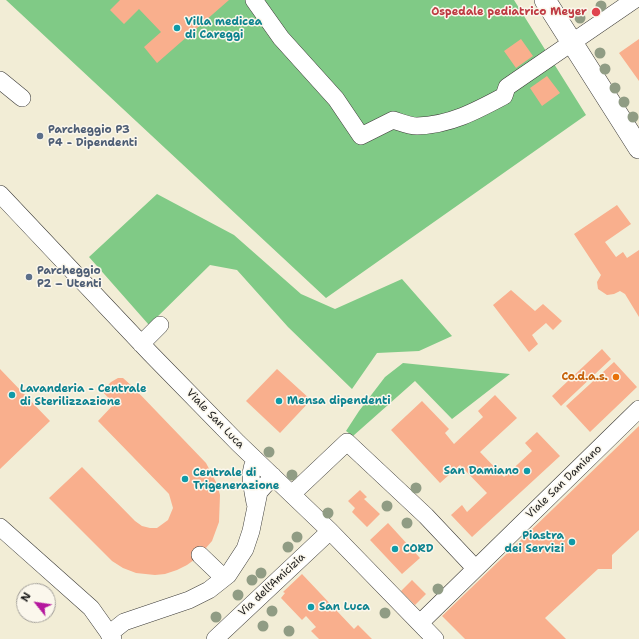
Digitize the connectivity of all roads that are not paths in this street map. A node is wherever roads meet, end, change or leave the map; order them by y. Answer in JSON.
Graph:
{"nodes":[{"id":1,"x":254,"y":0,"type":"edge"},
{"id":2,"x":545,"y":0,"type":"edge"},
{"id":3,"x":634,"y":0,"type":"edge"},
{"id":4,"x":573,"y":42,"type":"junction"},
{"id":5,"x":0,"y":80,"type":"edge"},
{"id":6,"x":22,"y":98,"type":"dead end"},
{"id":7,"x":639,"y":148,"type":"edge"},
{"id":8,"x":0,"y":194,"type":"edge"},
{"id":9,"x":160,"y":325,"type":"dead end"},
{"id":10,"x":141,"y":344,"type":"junction"},
{"id":11,"x":639,"y":409,"type":"edge"},
{"id":12,"x":256,"y":460,"type":"junction"},
{"id":13,"x":273,"y":476,"type":"junction"},
{"id":14,"x":292,"y":494,"type":"junction"},
{"id":15,"x":255,"y":508,"type":"junction"},
{"id":16,"x":0,"y":527,"type":"edge"},
{"id":17,"x":330,"y":531,"type":"junction"},
{"id":18,"x":200,"y":555,"type":"dead end"},
{"id":19,"x":476,"y":568,"type":"junction"},
{"id":20,"x":224,"y":578,"type":"junction"},
{"id":21,"x":420,"y":623,"type":"junction"},
{"id":22,"x":111,"y":636,"type":"edge"},
{"id":23,"x":215,"y":639,"type":"edge"},
{"id":24,"x":435,"y":639,"type":"edge"}],
"edges":[{"from":1,"to":4,"type":"street"},
{"from":2,"to":4,"type":"main road"},
{"from":3,"to":4,"type":"street"},
{"from":4,"to":7,"type":"main road"},
{"from":5,"to":6,"type":"street"},
{"from":8,"to":10,"type":"street","name":"Viale San Luca"},
{"from":9,"to":10,"type":"street"},
{"from":10,"to":12,"type":"street","name":"Viale San Luca"},
{"from":11,"to":19,"type":"street","name":"Viale San Damiano"},
{"from":12,"to":13,"type":"street","name":"Viale San Luca"},
{"from":12,"to":15,"type":"street"},
{"from":13,"to":14,"type":"street","name":"Viale San Luca"},
{"from":13,"to":15,"type":"street"},
{"from":14,"to":17,"type":"street","name":"Viale San Luca"},
{"from":14,"to":19,"type":"street"},
{"from":15,"to":20,"type":"street"},
{"from":16,"to":22,"type":"street"},
{"from":17,"to":21,"type":"street","name":"Viale San Luca"},
{"from":17,"to":23,"type":"street","name":"Via dell'Amicizia"},
{"from":18,"to":20,"type":"street"},
{"from":19,"to":21,"type":"street","name":"Viale San Damiano"},
{"from":20,"to":22,"type":"street"},
{"from":21,"to":24,"type":"street","name":"Viale San Luca"}]}
